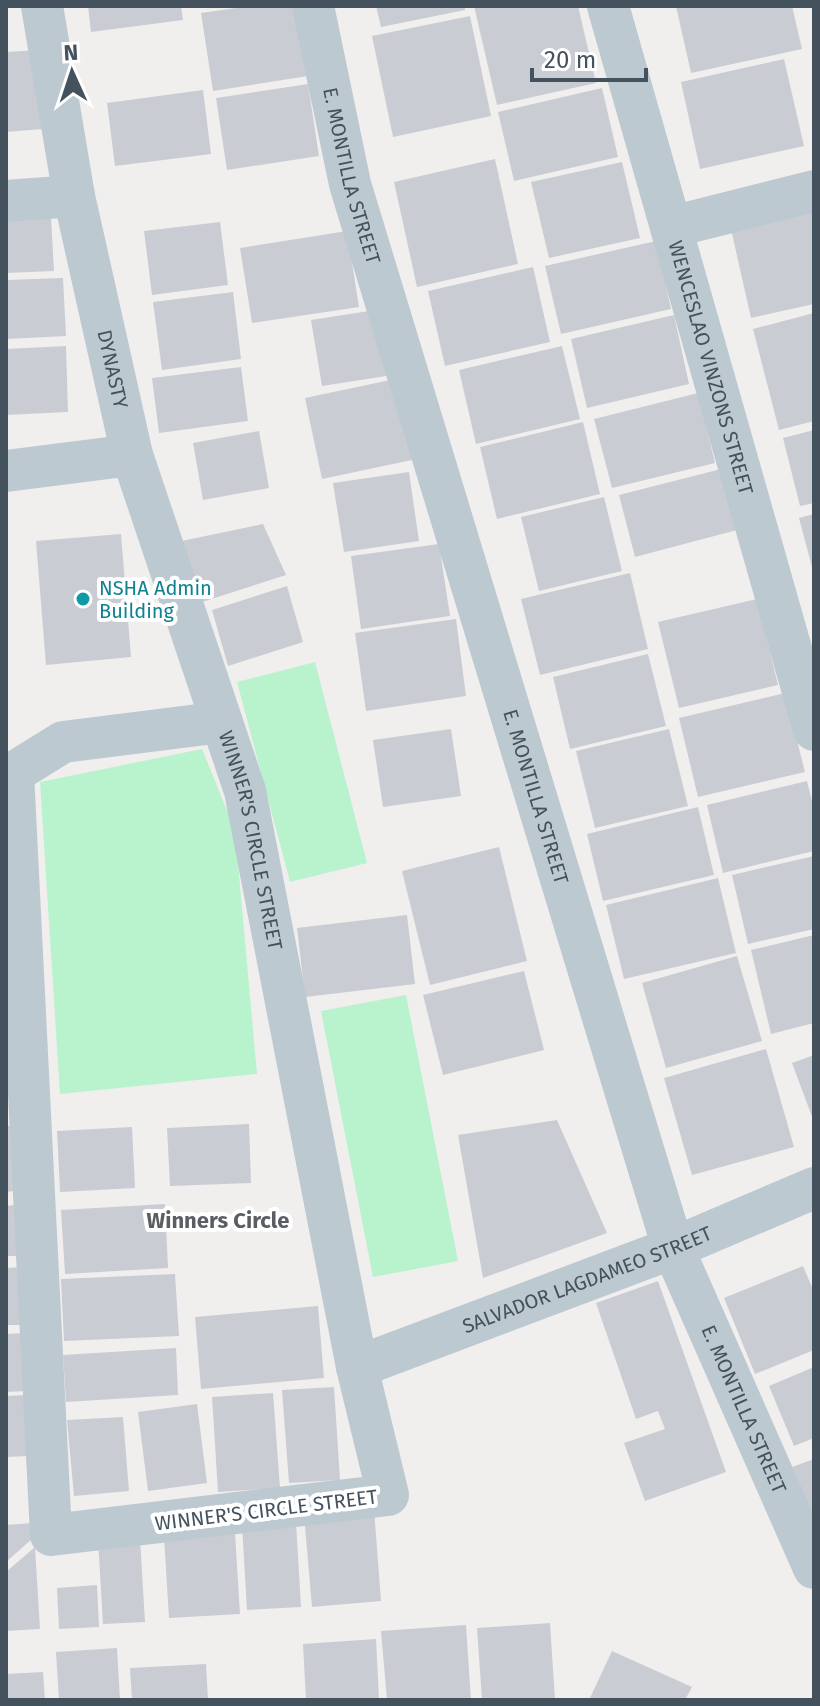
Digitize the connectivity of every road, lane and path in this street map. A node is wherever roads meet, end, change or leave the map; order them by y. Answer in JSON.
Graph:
{"nodes":[{"id":1,"x":42,"y":6,"type":"edge"},
{"id":2,"x":313,"y":6,"type":"edge"},
{"id":3,"x":608,"y":6,"type":"edge"},
{"id":4,"x":814,"y":191,"type":"edge"},
{"id":5,"x":74,"y":196,"type":"junction"},
{"id":6,"x":6,"y":201,"type":"edge"},
{"id":7,"x":671,"y":227,"type":"junction"},
{"id":8,"x":132,"y":455,"type":"junction"},
{"id":9,"x":6,"y":471,"type":"edge"},
{"id":10,"x":222,"y":722,"type":"junction"},
{"id":11,"x":814,"y":730,"type":"edge"},
{"id":12,"x":814,"y":1188,"type":"edge"},
{"id":13,"x":673,"y":1248,"type":"junction"},
{"id":14,"x":357,"y":1367,"type":"junction"},
{"id":15,"x":814,"y":1568,"type":"edge"}],
"edges":[{"from":1,"to":5,"type":"street","name":"DYNASTY"},
{"from":2,"to":13,"type":"street","name":"E. MONTILLA STREET"},
{"from":3,"to":7,"type":"street","name":"WENCESLAO VINZONS STREET"},
{"from":4,"to":7,"type":"street"},
{"from":5,"to":6,"type":"street"},
{"from":5,"to":8,"type":"street","name":"DYNASTY"},
{"from":7,"to":11,"type":"street","name":"WENCESLAO VINZONS STREET"},
{"from":8,"to":9,"type":"street"},
{"from":8,"to":10,"type":"street","name":"DYNASTY"},
{"from":10,"to":14,"type":"street","name":"WINNER'S CIRCLE STREET"},
{"from":10,"to":14,"type":"street","name":"WINNER'S CIRCLE STREET"},
{"from":12,"to":13,"type":"street","name":"SALVADOR LAGDAMEO STREET"},
{"from":13,"to":14,"type":"street","name":"SALVADOR LAGDAMEO STREET"},
{"from":13,"to":15,"type":"street","name":"E. MONTILLA STREET"}]}
